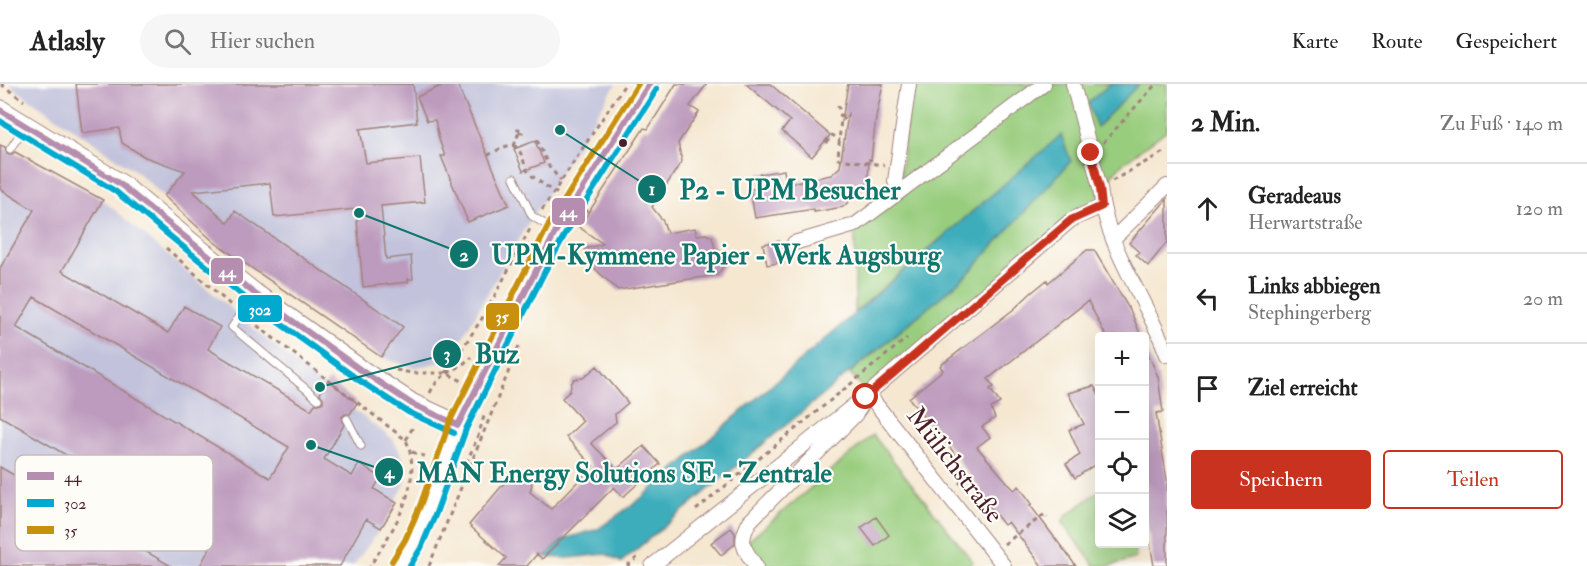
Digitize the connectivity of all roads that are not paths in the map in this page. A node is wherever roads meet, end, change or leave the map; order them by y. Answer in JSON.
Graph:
{"nodes":[{"id":1,"x":649,"y":84,"type":"edge"},
{"id":2,"x":909,"y":84,"type":"edge"},
{"id":3,"x":1044,"y":84,"type":"edge"},
{"id":4,"x":1072,"y":84,"type":"edge"},
{"id":5,"x":0,"y":110,"type":"edge"},
{"id":6,"x":25,"y":127,"type":"junction"},
{"id":7,"x":10,"y":149,"type":"dead end"},
{"id":8,"x":514,"y":178,"type":"dead end"},
{"id":9,"x":1167,"y":186,"type":"edge"},
{"id":10,"x":899,"y":192,"type":"junction"},
{"id":11,"x":1102,"y":206,"type":"junction"},
{"id":12,"x":556,"y":231,"type":"junction"},
{"id":13,"x":1113,"y":239,"type":"junction"},
{"id":14,"x":794,"y":243,"type":"dead end"},
{"id":15,"x":255,"y":294,"type":"junction"},
{"id":16,"x":1167,"y":355,"type":"edge"},
{"id":17,"x":867,"y":395,"type":"junction"},
{"id":18,"x":318,"y":399,"type":"dead end"},
{"id":19,"x":347,"y":419,"type":"dead end"},
{"id":20,"x":458,"y":425,"type":"junction"},
{"id":21,"x":362,"y":446,"type":"dead end"},
{"id":22,"x":400,"y":566,"type":"edge"},
{"id":23,"x":651,"y":566,"type":"edge"},
{"id":24,"x":756,"y":566,"type":"edge"},
{"id":25,"x":1004,"y":566,"type":"edge"}],
"edges":[{"from":1,"to":12,"type":"street"},
{"from":2,"to":10,"type":"street"},
{"from":3,"to":10,"type":"street"},
{"from":4,"to":11,"type":"street"},
{"from":5,"to":6,"type":"main road"},
{"from":6,"to":7,"type":"lane"},
{"from":6,"to":15,"type":"main road"},
{"from":8,"to":12,"type":"lane"},
{"from":9,"to":13,"type":"street"},
{"from":10,"to":14,"type":"street"},
{"from":11,"to":13,"type":"street"},
{"from":11,"to":17,"type":"street"},
{"from":12,"to":20,"type":"street"},
{"from":13,"to":16,"type":"street"},
{"from":15,"to":18,"type":"lane"},
{"from":15,"to":20,"type":"main road"},
{"from":17,"to":23,"type":"street"},
{"from":17,"to":24,"type":"street"},
{"from":17,"to":25,"type":"street","name":"Mülichstraße"},
{"from":19,"to":21,"type":"lane"},
{"from":20,"to":22,"type":"main road"}]}
